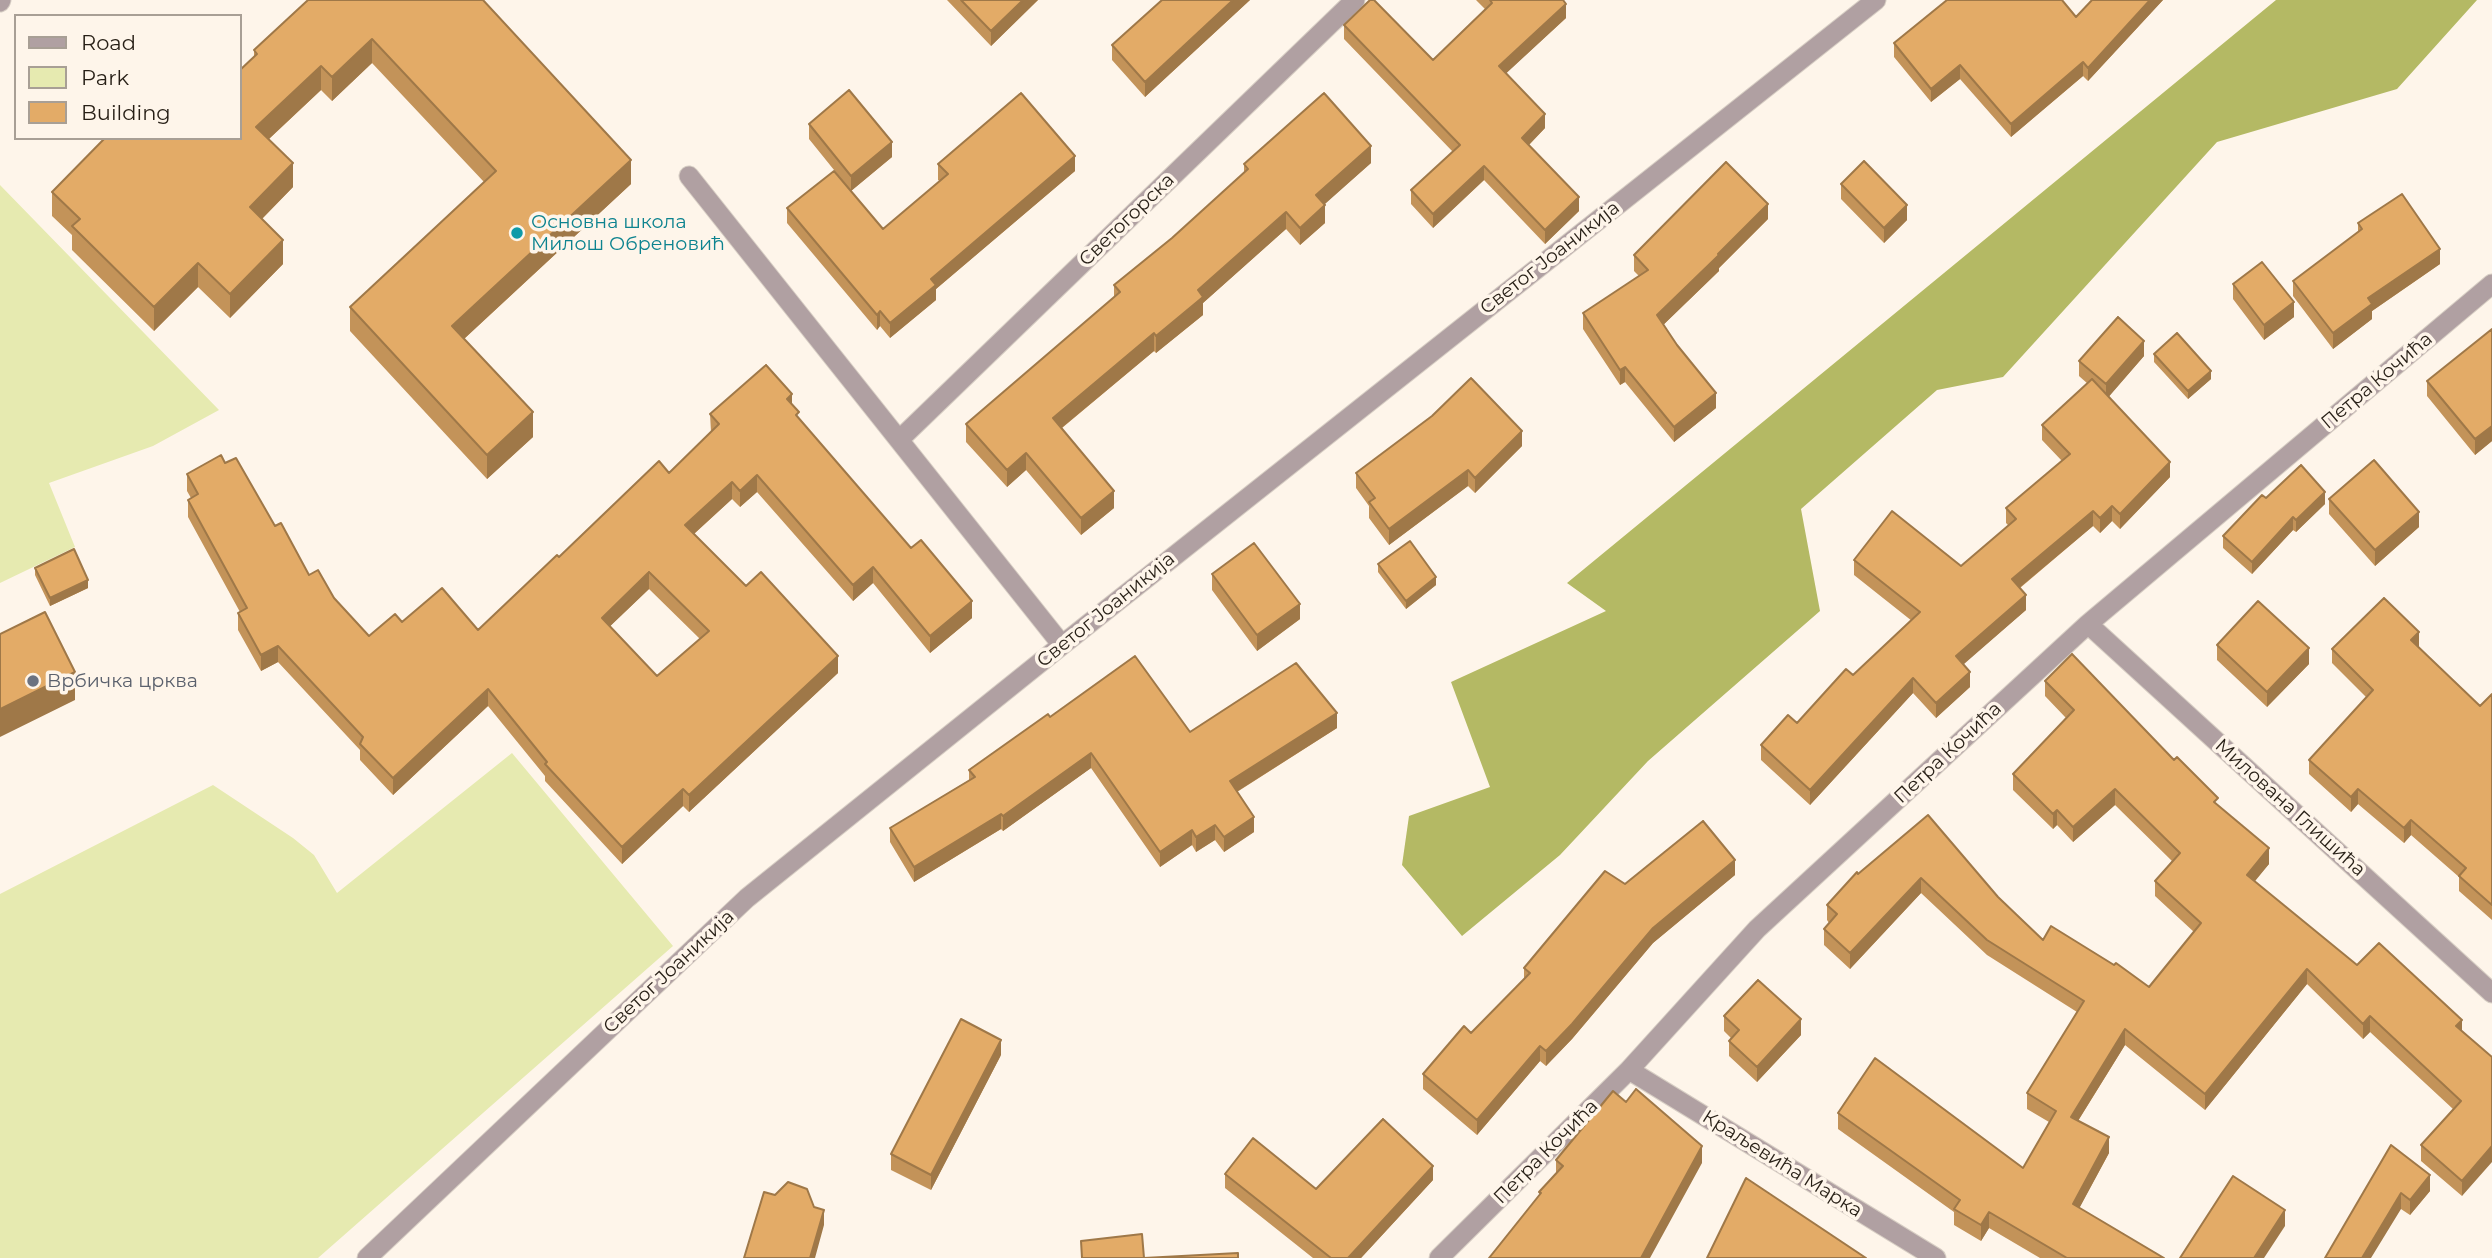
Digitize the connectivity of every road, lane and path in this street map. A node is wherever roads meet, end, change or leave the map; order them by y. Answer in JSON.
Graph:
{"nodes":[{"id":1,"x":1354,"y":0,"type":"edge"},
{"id":2,"x":1876,"y":0,"type":"edge"},
{"id":3,"x":689,"y":176,"type":"dead end"},
{"id":4,"x":2492,"y":284,"type":"edge"},
{"id":5,"x":899,"y":440,"type":"junction"},
{"id":6,"x":2088,"y":624,"type":"junction"},
{"id":7,"x":1062,"y":645,"type":"junction"},
{"id":8,"x":2492,"y":993,"type":"edge"},
{"id":9,"x":1629,"y":1070,"type":"junction"},
{"id":10,"x":368,"y":1258,"type":"edge"},
{"id":11,"x":1439,"y":1258,"type":"edge"},
{"id":12,"x":1936,"y":1258,"type":"edge"}],
"edges":[{"from":1,"to":5,"type":"street","name":"Светогорска"},
{"from":2,"to":7,"type":"street","name":"Светог Јоаникија"},
{"from":3,"to":5,"type":"street"},
{"from":4,"to":6,"type":"street","name":"Петра Кочића"},
{"from":5,"to":7,"type":"street"},
{"from":6,"to":8,"type":"street","name":"Милована Глишића"},
{"from":6,"to":9,"type":"street","name":"Петра Кочића"},
{"from":7,"to":10,"type":"street","name":"Светог Јоаникија"},
{"from":9,"to":11,"type":"street","name":"Петра Кочића"},
{"from":9,"to":12,"type":"street","name":"Краљевића Марка"}]}
